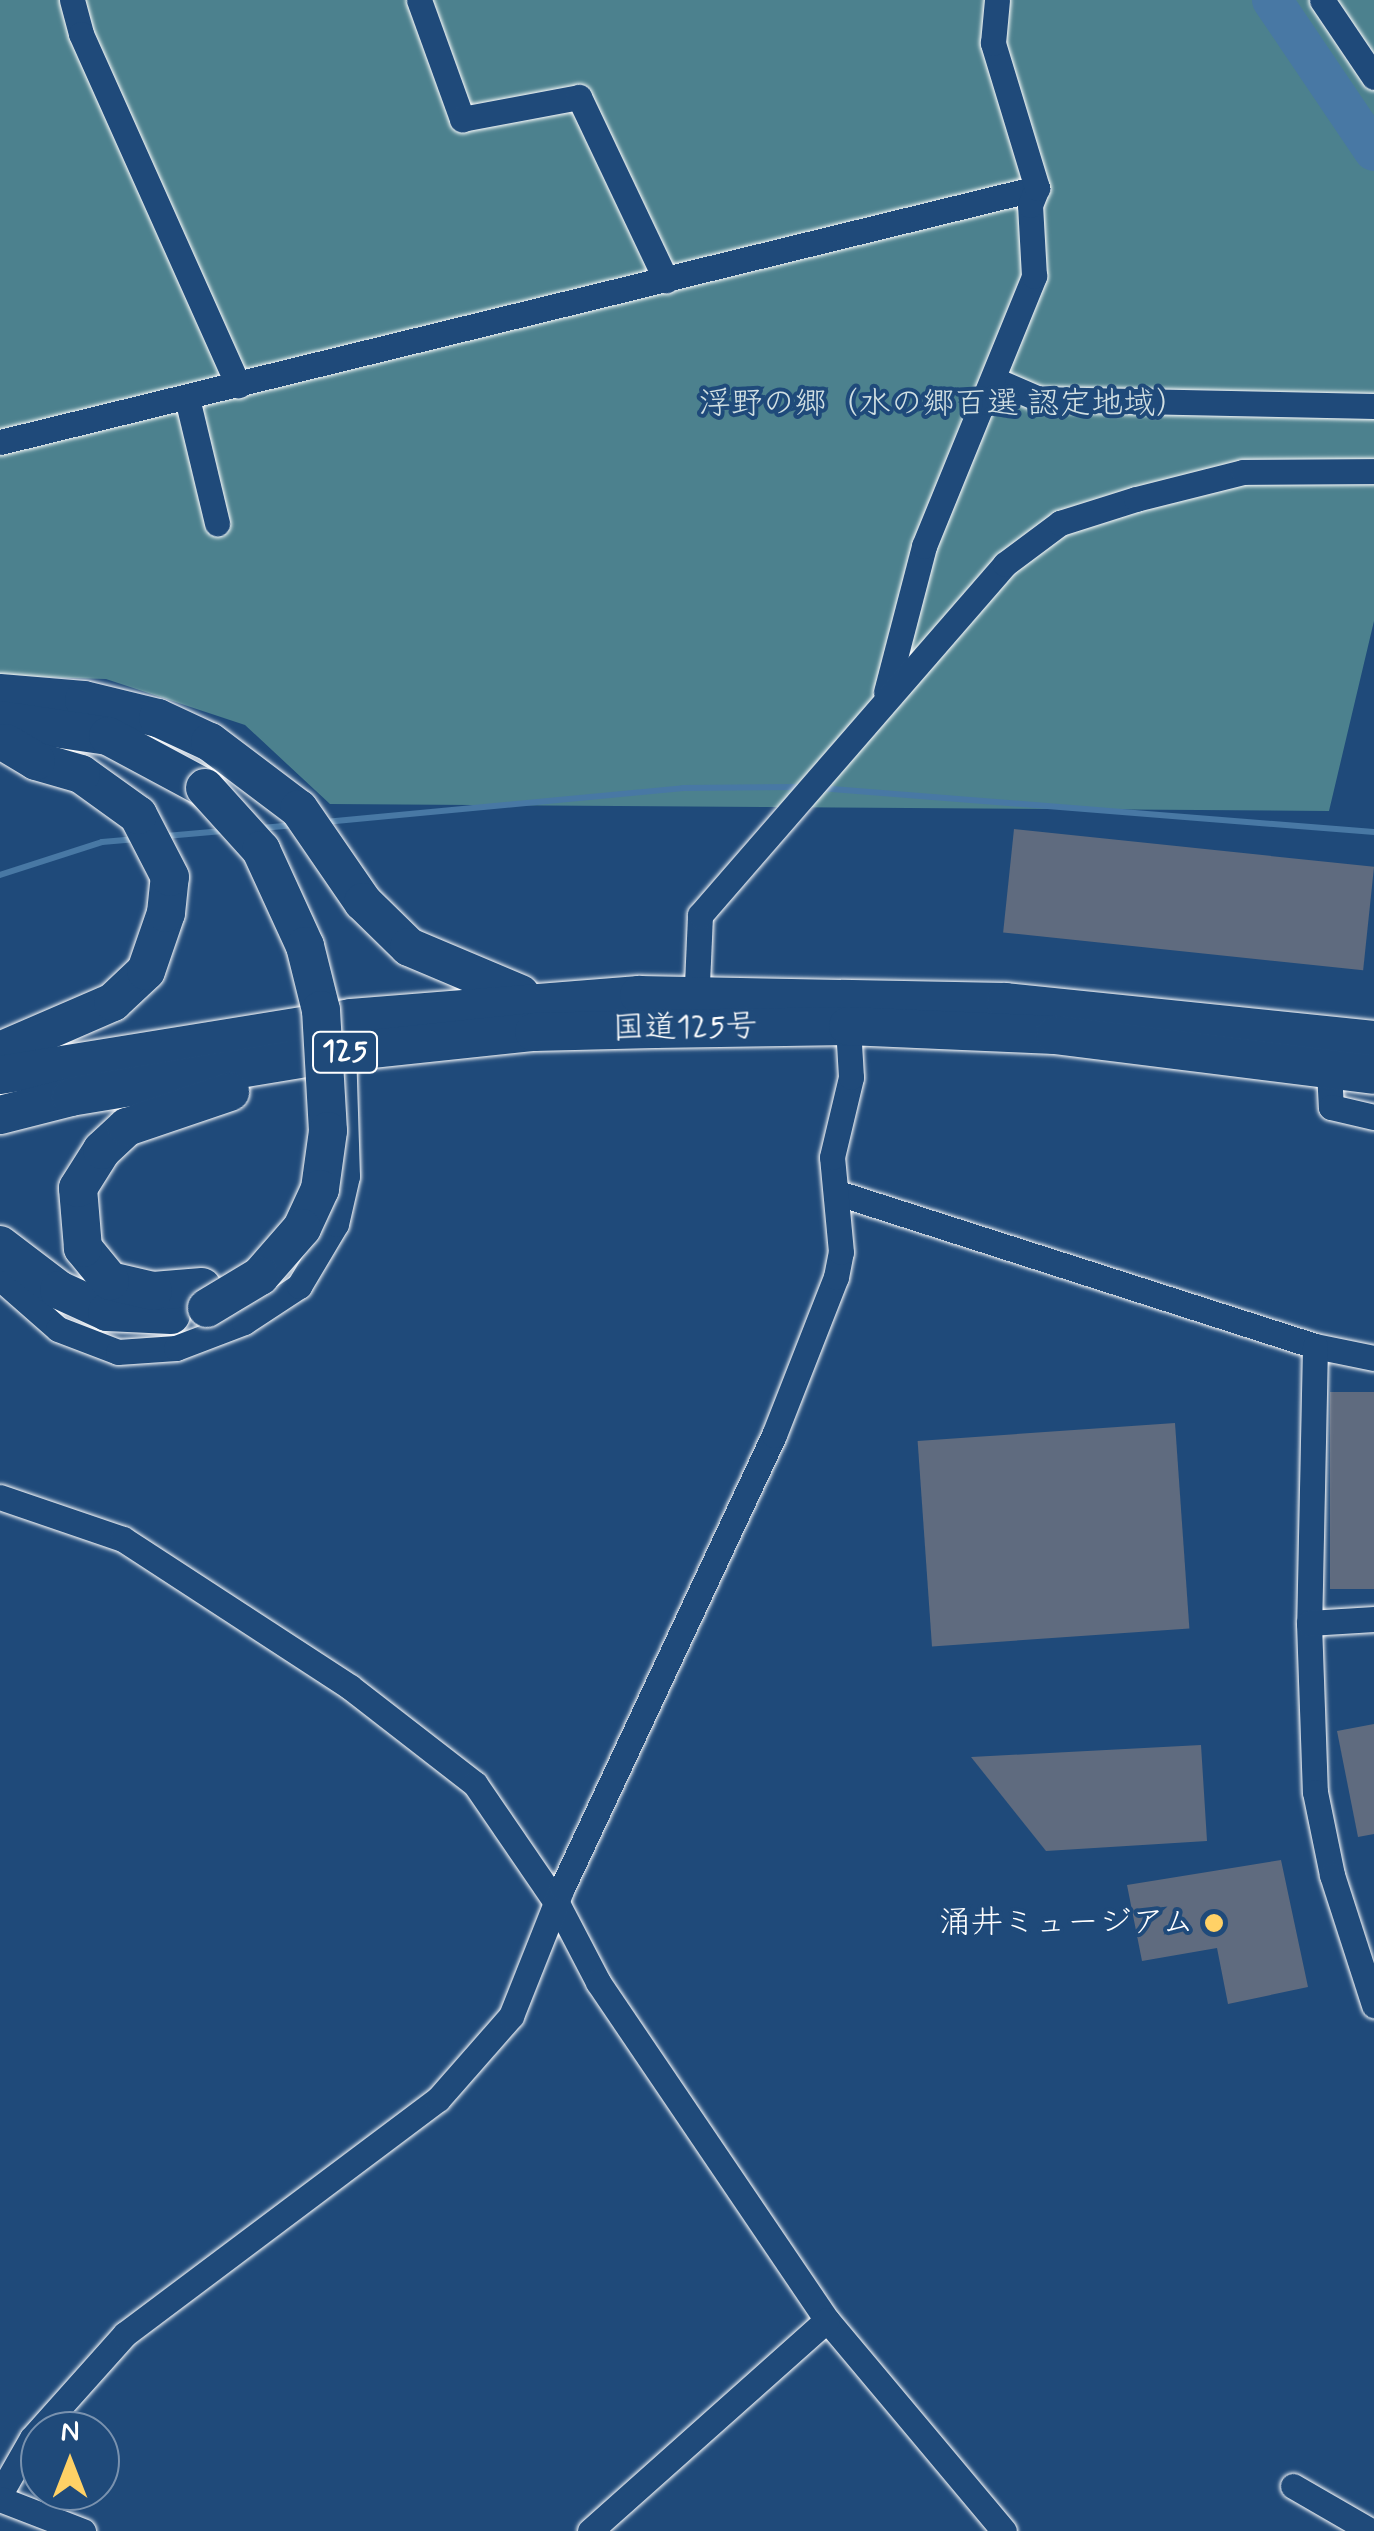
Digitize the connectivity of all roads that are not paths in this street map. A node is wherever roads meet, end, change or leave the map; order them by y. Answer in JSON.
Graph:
{"nodes":[{"id":1,"x":72,"y":0,"type":"edge"},
{"id":2,"x":419,"y":0,"type":"edge"},
{"id":3,"x":997,"y":0,"type":"edge"},
{"id":4,"x":1322,"y":0,"type":"edge"},
{"id":5,"x":1374,"y":77,"type":"edge"},
{"id":6,"x":1037,"y":188,"type":"junction"},
{"id":7,"x":666,"y":280,"type":"junction"},
{"id":8,"x":995,"y":380,"type":"junction"},
{"id":9,"x":238,"y":385,"type":"junction"},
{"id":10,"x":186,"y":398,"type":"junction"},
{"id":11,"x":1374,"y":406,"type":"edge"},
{"id":12,"x":0,"y":442,"type":"edge"},
{"id":13,"x":1374,"y":471,"type":"edge"},
{"id":14,"x":216,"y":522,"type":"dead end"},
{"id":15,"x":0,"y":693,"type":"edge"},
{"id":16,"x":885,"y":697,"type":"junction"},
{"id":17,"x":2,"y":736,"type":"edge"},
{"id":18,"x":537,"y":1000,"type":"junction"},
{"id":19,"x":696,"y":1010,"type":"junction"},
{"id":20,"x":848,"y":1026,"type":"junction"},
{"id":21,"x":1374,"y":1040,"type":"edge"},
{"id":22,"x":0,"y":1051,"type":"edge"},
{"id":23,"x":343,"y":1052,"type":"junction"},
{"id":24,"x":288,"y":1060,"type":"junction"},
{"id":25,"x":1329,"y":1070,"type":"junction"},
{"id":26,"x":0,"y":1075,"type":"edge"},
{"id":27,"x":1374,"y":1075,"type":"edge"},
{"id":28,"x":0,"y":1115,"type":"edge"},
{"id":29,"x":1374,"y":1117,"type":"edge"},
{"id":30,"x":838,"y":1193,"type":"junction"},
{"id":31,"x":0,"y":1244,"type":"edge"},
{"id":32,"x":0,"y":1278,"type":"edge"},
{"id":33,"x":205,"y":1298,"type":"junction"},
{"id":34,"x":1315,"y":1346,"type":"junction"},
{"id":35,"x":1374,"y":1358,"type":"edge"},
{"id":36,"x":0,"y":1497,"type":"edge"},
{"id":37,"x":1374,"y":1618,"type":"edge"},
{"id":38,"x":1309,"y":1622,"type":"junction"},
{"id":39,"x":558,"y":1905,"type":"junction"},
{"id":40,"x":1374,"y":2005,"type":"edge"},
{"id":41,"x":827,"y":2320,"type":"junction"},
{"id":42,"x":1292,"y":2486,"type":"dead end"},
{"id":43,"x":0,"y":2496,"type":"edge"},
{"id":44,"x":83,"y":2531,"type":"edge"},
{"id":45,"x":590,"y":2531,"type":"edge"},
{"id":46,"x":1004,"y":2531,"type":"edge"},
{"id":47,"x":1371,"y":2531,"type":"edge"}],
"edges":[{"from":1,"to":9,"type":"street"},
{"from":2,"to":7,"type":"street"},
{"from":3,"to":6,"type":"street"},
{"from":4,"to":5,"type":"street"},
{"from":6,"to":7,"type":"street"},
{"from":6,"to":8,"type":"street"},
{"from":7,"to":9,"type":"street"},
{"from":8,"to":11,"type":"street"},
{"from":8,"to":16,"type":"street"},
{"from":9,"to":10,"type":"street"},
{"from":10,"to":12,"type":"street"},
{"from":10,"to":14,"type":"street"},
{"from":13,"to":16,"type":"street"},
{"from":15,"to":18,"type":"highway"},
{"from":16,"to":19,"type":"street"},
{"from":17,"to":22,"type":"highway"},
{"from":17,"to":33,"type":"highway","bridge":true},
{"from":18,"to":19,"type":"highway","name":"国道125号","number":"125"},
{"from":18,"to":26,"type":"highway","name":"国道125号","number":"125"},
{"from":19,"to":20,"type":"highway","name":"国道125号","number":"125"},
{"from":19,"to":21,"type":"highway","name":"国道125号","number":"125"},
{"from":19,"to":23,"type":"highway","name":"国道125号","number":"125"},
{"from":20,"to":25,"type":"highway","name":"国道125号","number":"125"},
{"from":20,"to":30,"type":"street"},
{"from":23,"to":24,"type":"highway","name":"国道125号","number":"125"},
{"from":23,"to":32,"type":"street"},
{"from":24,"to":28,"type":"highway","name":"国道125号","number":"125"},
{"from":24,"to":33,"type":"highway"},
{"from":25,"to":27,"type":"highway","name":"国道125号","number":"125"},
{"from":25,"to":29,"type":"street"},
{"from":30,"to":34,"type":"street"},
{"from":30,"to":39,"type":"street"},
{"from":31,"to":33,"type":"highway"},
{"from":34,"to":35,"type":"street"},
{"from":34,"to":38,"type":"street"},
{"from":36,"to":39,"type":"street"},
{"from":37,"to":38,"type":"street"},
{"from":38,"to":40,"type":"street"},
{"from":39,"to":41,"type":"street"},
{"from":39,"to":43,"type":"street"},
{"from":41,"to":45,"type":"street"},
{"from":41,"to":46,"type":"street"},
{"from":42,"to":47,"type":"street"},
{"from":43,"to":44,"type":"street"}]}
